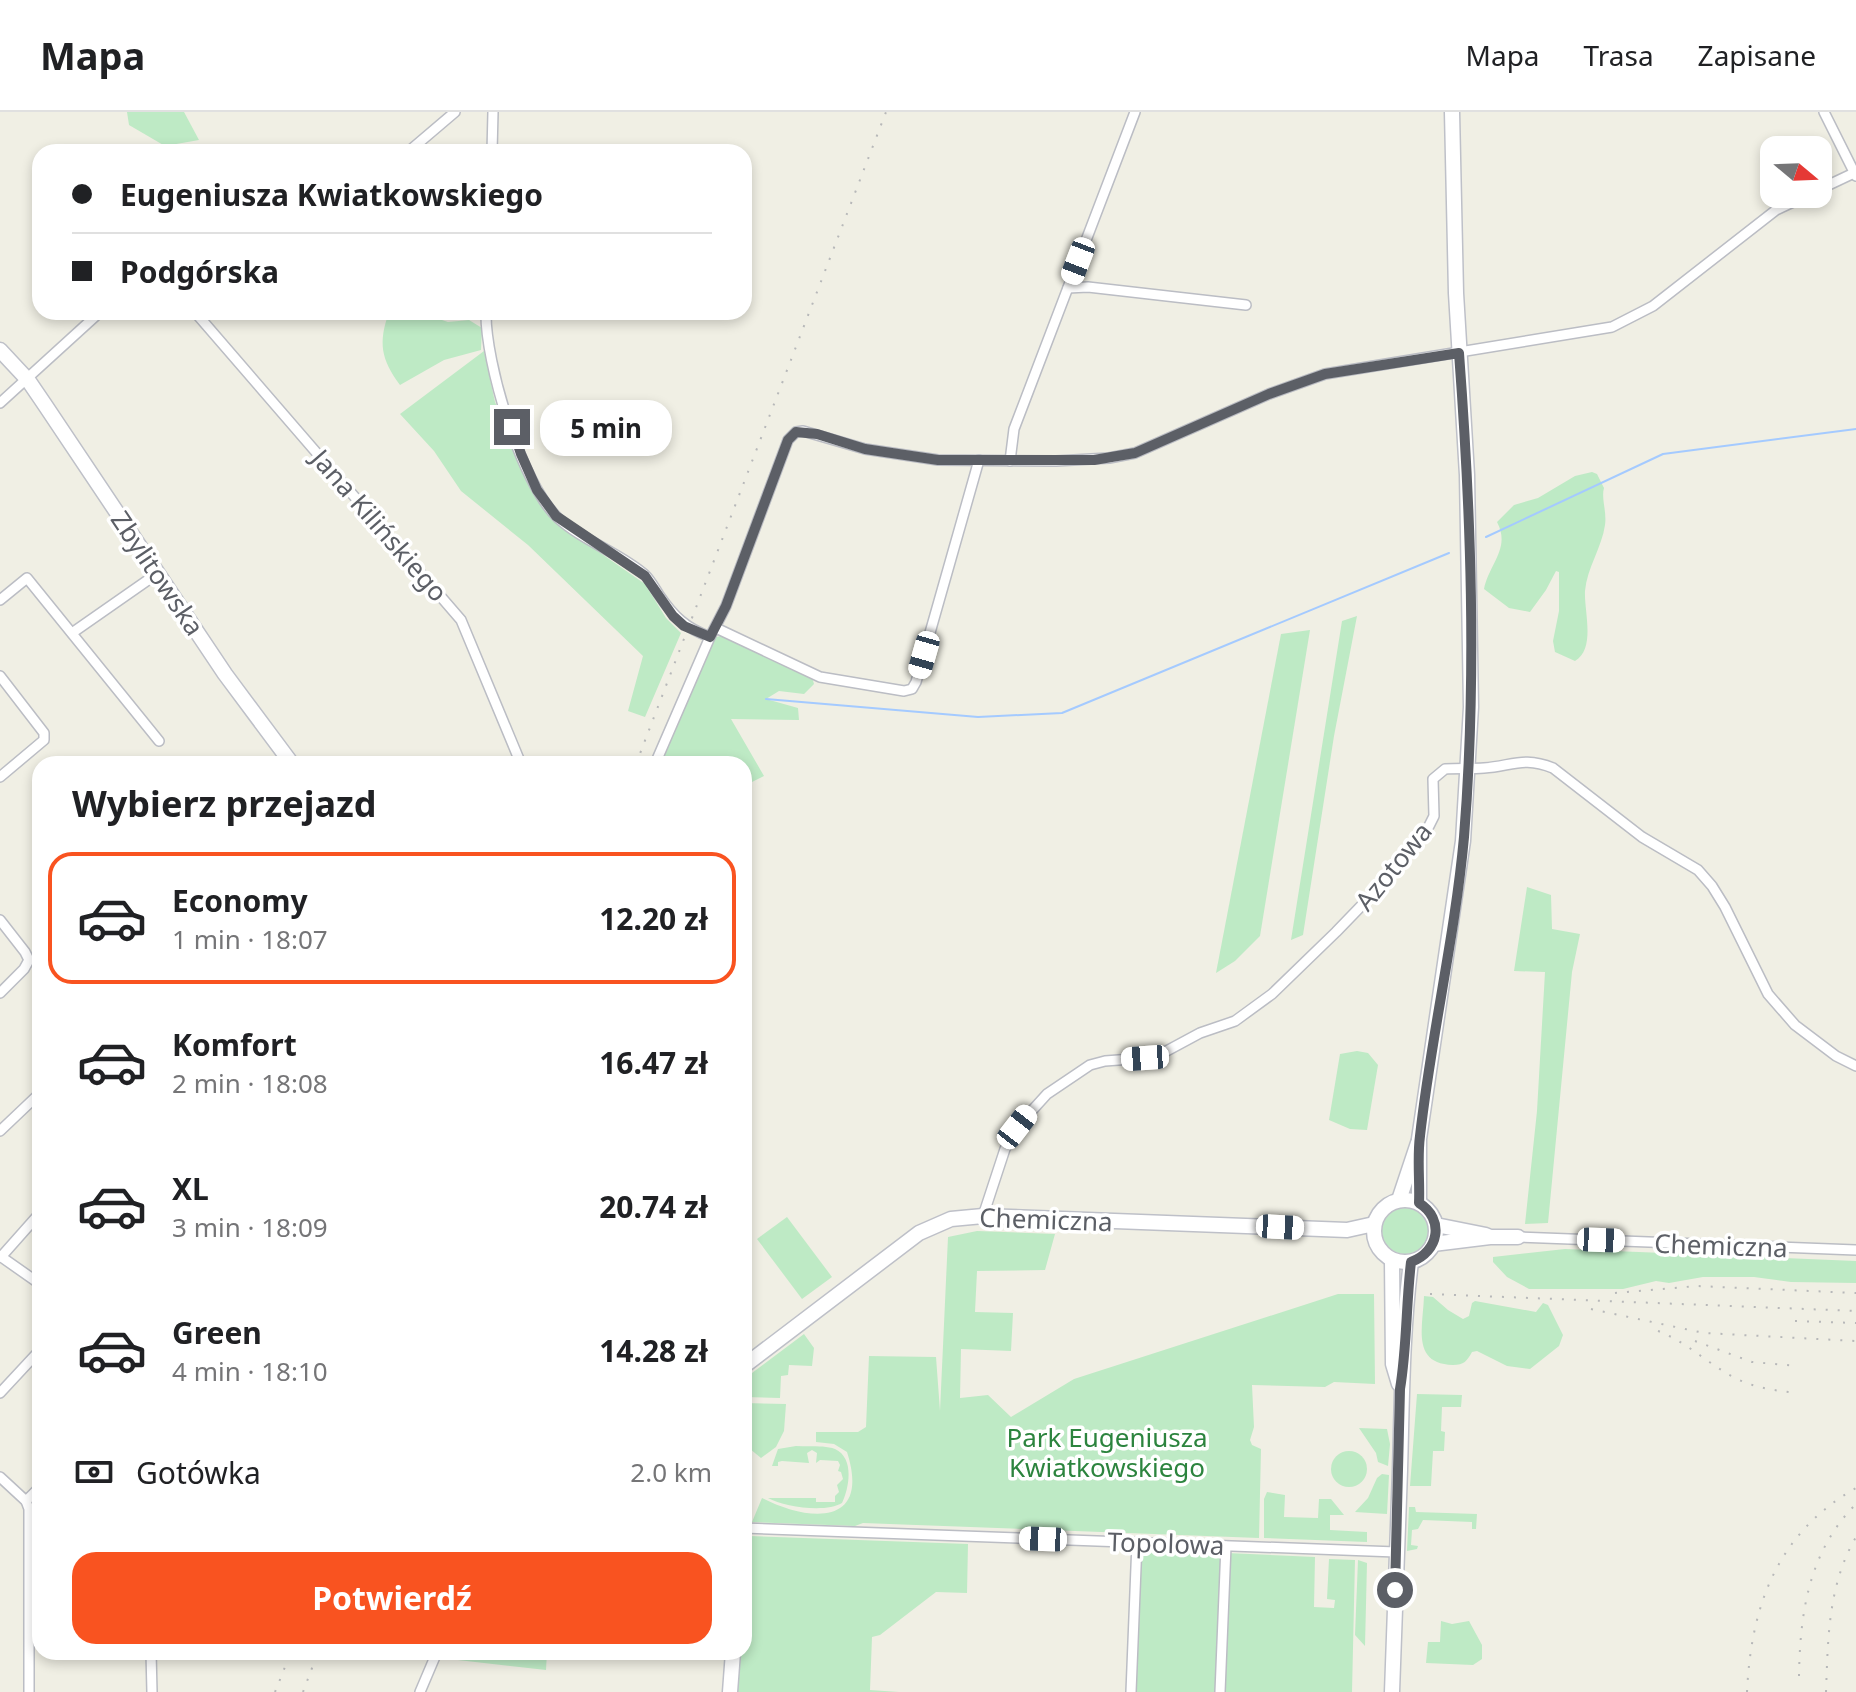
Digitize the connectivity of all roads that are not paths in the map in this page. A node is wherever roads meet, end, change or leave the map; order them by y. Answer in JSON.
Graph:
{"nodes":[{"id":1,"x":455,"y":112,"type":"edge"},
{"id":2,"x":493,"y":112,"type":"edge"},
{"id":3,"x":1135,"y":112,"type":"edge"},
{"id":4,"x":1452,"y":112,"type":"edge"},
{"id":5,"x":1824,"y":112,"type":"edge"},
{"id":6,"x":417,"y":144,"type":"edge"},
{"id":7,"x":492,"y":144,"type":"edge"},
{"id":8,"x":1855,"y":174,"type":"edge"},
{"id":9,"x":1832,"y":184,"type":"edge"},
{"id":10,"x":1780,"y":208,"type":"edge"},
{"id":11,"x":1068,"y":288,"type":"junction"},
{"id":12,"x":1246,"y":305,"type":"dead end"},
{"id":13,"x":92,"y":320,"type":"edge"},
{"id":14,"x":202,"y":320,"type":"edge"},
{"id":15,"x":486,"y":320,"type":"edge"},
{"id":16,"x":0,"y":350,"type":"edge"},
{"id":17,"x":1459,"y":353,"type":"junction"},
{"id":18,"x":28,"y":380,"type":"junction"},
{"id":19,"x":0,"y":403,"type":"edge"},
{"id":20,"x":979,"y":460,"type":"junction"},
{"id":21,"x":1010,"y":461,"type":"junction"},
{"id":22,"x":158,"y":573,"type":"junction"},
{"id":23,"x":0,"y":600,"type":"edge"},
{"id":24,"x":713,"y":632,"type":"junction"},
{"id":25,"x":72,"y":633,"type":"junction"},
{"id":26,"x":0,"y":676,"type":"edge"},
{"id":27,"x":159,"y":741,"type":"dead end"},
{"id":28,"x":286,"y":756,"type":"edge"},
{"id":29,"x":518,"y":756,"type":"edge"},
{"id":30,"x":659,"y":756,"type":"edge"},
{"id":31,"x":1469,"y":768,"type":"junction"},
{"id":32,"x":0,"y":777,"type":"edge"},
{"id":33,"x":0,"y":920,"type":"edge"},
{"id":34,"x":0,"y":993,"type":"edge"},
{"id":35,"x":1856,"y":1066,"type":"edge"},
{"id":36,"x":32,"y":1101,"type":"edge"},
{"id":37,"x":0,"y":1131,"type":"edge"},
{"id":38,"x":1419,"y":1139,"type":"junction"},
{"id":39,"x":1399,"y":1200,"type":"junction"},
{"id":40,"x":1419,"y":1203,"type":"junction"},
{"id":41,"x":983,"y":1216,"type":"junction"},
{"id":42,"x":32,"y":1222,"type":"edge"},
{"id":43,"x":1374,"y":1224,"type":"junction"},
{"id":44,"x":1436,"y":1225,"type":"junction"},
{"id":45,"x":1347,"y":1230,"type":"junction"},
{"id":46,"x":1490,"y":1237,"type":"junction"},
{"id":47,"x":1518,"y":1237,"type":"joint"},
{"id":48,"x":1375,"y":1241,"type":"junction"},
{"id":49,"x":1433,"y":1244,"type":"junction"},
{"id":50,"x":1856,"y":1250,"type":"edge"},
{"id":51,"x":0,"y":1257,"type":"edge"},
{"id":52,"x":1392,"y":1260,"type":"junction"},
{"id":53,"x":1411,"y":1262,"type":"junction"},
{"id":54,"x":32,"y":1279,"type":"edge"},
{"id":55,"x":32,"y":1359,"type":"edge"},
{"id":56,"x":752,"y":1360,"type":"edge"},
{"id":57,"x":1400,"y":1389,"type":"junction"},
{"id":58,"x":0,"y":1393,"type":"edge"},
{"id":59,"x":0,"y":1477,"type":"edge"},
{"id":60,"x":32,"y":1495,"type":"edge"},
{"id":61,"x":26,"y":1501,"type":"junction"},
{"id":62,"x":752,"y":1528,"type":"edge"},
{"id":63,"x":1137,"y":1542,"type":"junction"},
{"id":64,"x":1226,"y":1546,"type":"junction"},
{"id":65,"x":1396,"y":1552,"type":"junction"},
{"id":66,"x":151,"y":1660,"type":"edge"},
{"id":67,"x":434,"y":1660,"type":"edge"},
{"id":68,"x":732,"y":1660,"type":"edge"},
{"id":69,"x":29,"y":1692,"type":"edge"},
{"id":70,"x":152,"y":1692,"type":"edge"},
{"id":71,"x":420,"y":1692,"type":"edge"},
{"id":72,"x":730,"y":1692,"type":"edge"},
{"id":73,"x":1131,"y":1692,"type":"edge"},
{"id":74,"x":1220,"y":1692,"type":"edge"},
{"id":75,"x":1392,"y":1692,"type":"edge"}],
"edges":[{"from":1,"to":6,"type":"street"},
{"from":2,"to":7,"type":"street"},
{"from":3,"to":11,"type":"street"},
{"from":4,"to":17,"type":"main road"},
{"from":5,"to":8,"type":"street"},
{"from":8,"to":9,"type":"street"},
{"from":10,"to":17,"type":"street"},
{"from":11,"to":12,"type":"street"},
{"from":11,"to":21,"type":"street"},
{"from":13,"to":18,"type":"street"},
{"from":14,"to":29,"type":"street","name":"Jana Kilińskiego"},
{"from":15,"to":24,"type":"street"},
{"from":16,"to":18,"type":"main road","name":"Zbylitowska"},
{"from":17,"to":21,"type":"street"},
{"from":17,"to":31,"type":"main road"},
{"from":18,"to":19,"type":"street"},
{"from":18,"to":22,"type":"main road","name":"Zbylitowska"},
{"from":20,"to":21,"type":"street"},
{"from":20,"to":24,"type":"street"},
{"from":20,"to":24,"type":"street"},
{"from":22,"to":25,"type":"street"},
{"from":22,"to":28,"type":"main road","name":"Zbylitowska"},
{"from":23,"to":25,"type":"street"},
{"from":24,"to":30,"type":"street"},
{"from":25,"to":27,"type":"street"},
{"from":26,"to":32,"type":"street"},
{"from":31,"to":35,"type":"street","name":"Azotowa"},
{"from":31,"to":38,"type":"main road"},
{"from":31,"to":41,"type":"street","name":"Azotowa"},
{"from":33,"to":34,"type":"street"},
{"from":36,"to":37,"type":"street"},
{"from":38,"to":39,"type":"main road"},
{"from":38,"to":40,"type":"main road"},
{"from":39,"to":40,"type":"main road"},
{"from":39,"to":43,"type":"main road"},
{"from":40,"to":44,"type":"main road"},
{"from":41,"to":45,"type":"main road","name":"Chemiczna"},
{"from":41,"to":56,"type":"main road","name":"Chemiczna"},
{"from":42,"to":51,"type":"street"},
{"from":43,"to":45,"type":"main road","name":"Chemiczna"},
{"from":43,"to":48,"type":"main road"},
{"from":44,"to":46,"type":"main road","name":"Chemiczna"},
{"from":44,"to":49,"type":"main road"},
{"from":45,"to":48,"type":"main road","name":"Chemiczna"},
{"from":46,"to":47,"type":"main road","name":"Chemiczna"},
{"from":46,"to":49,"type":"main road","name":"Chemiczna"},
{"from":47,"to":50,"type":"street","name":"Chemiczna"},
{"from":48,"to":52,"type":"main road"},
{"from":49,"to":53,"type":"main road"},
{"from":51,"to":54,"type":"street"},
{"from":52,"to":53,"type":"main road"},
{"from":52,"to":57,"type":"main road"},
{"from":53,"to":57,"type":"main road"},
{"from":55,"to":58,"type":"street"},
{"from":57,"to":65,"type":"main road"},
{"from":59,"to":61,"type":"street"},
{"from":60,"to":61,"type":"street"},
{"from":61,"to":69,"type":"street"},
{"from":62,"to":63,"type":"street","name":"Topolowa"},
{"from":63,"to":64,"type":"street","name":"Topolowa"},
{"from":63,"to":73,"type":"street"},
{"from":64,"to":65,"type":"street","name":"Topolowa"},
{"from":64,"to":74,"type":"street"},
{"from":65,"to":75,"type":"main road"},
{"from":66,"to":70,"type":"street"},
{"from":67,"to":71,"type":"street"},
{"from":68,"to":72,"type":"main road"}]}
